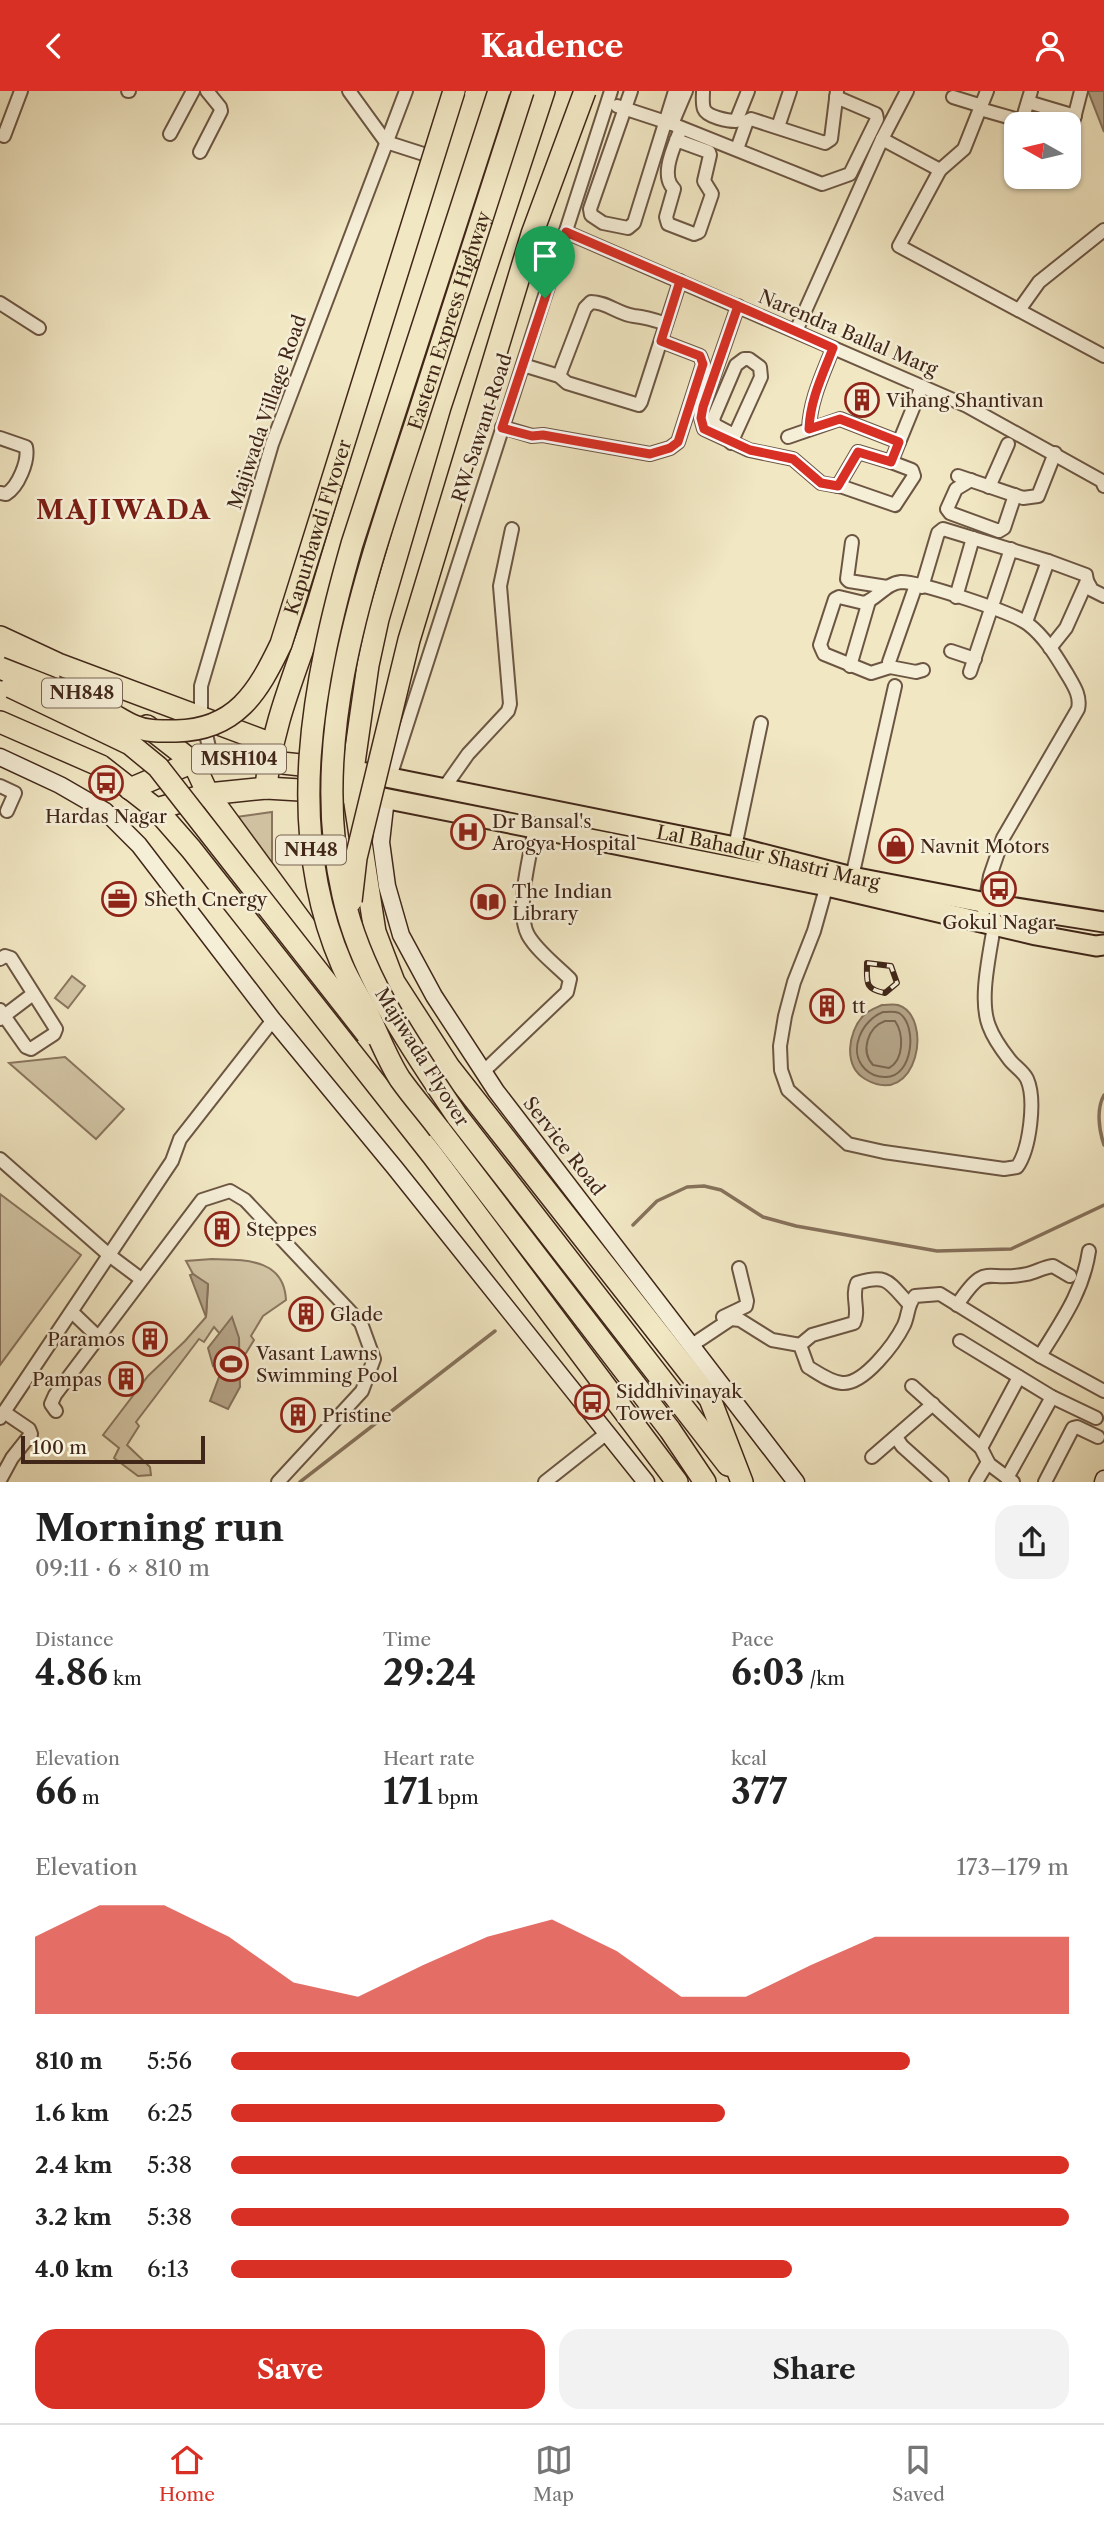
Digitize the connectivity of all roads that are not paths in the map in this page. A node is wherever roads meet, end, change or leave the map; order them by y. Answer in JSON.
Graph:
{"nodes":[{"id":1,"x":21,"y":91,"type":"edge"},
{"id":2,"x":193,"y":91,"type":"edge"},
{"id":3,"x":349,"y":91,"type":"edge"},
{"id":4,"x":406,"y":91,"type":"edge"},
{"id":5,"x":454,"y":91,"type":"edge"},
{"id":6,"x":477,"y":91,"type":"edge"},
{"id":7,"x":499,"y":91,"type":"edge"},
{"id":8,"x":523,"y":91,"type":"edge"},
{"id":9,"x":544,"y":91,"type":"edge"},
{"id":10,"x":585,"y":91,"type":"edge"},
{"id":11,"x":631,"y":91,"type":"edge"},
{"id":12,"x":675,"y":91,"type":"edge"},
{"id":13,"x":686,"y":91,"type":"edge"},
{"id":14,"x":703,"y":91,"type":"edge"},
{"id":15,"x":748,"y":91,"type":"edge"},
{"id":16,"x":790,"y":91,"type":"edge"},
{"id":17,"x":906,"y":91,"type":"edge"},
{"id":18,"x":987,"y":91,"type":"edge"},
{"id":19,"x":1081,"y":91,"type":"edge"},
{"id":20,"x":210,"y":92,"type":"edge"},
{"id":21,"x":836,"y":94,"type":"edge"},
{"id":22,"x":609,"y":97,"type":"edge"},
{"id":23,"x":953,"y":97,"type":"dead end"},
{"id":24,"x":1029,"y":97,"type":"edge"},
{"id":25,"x":981,"y":107,"type":"junction"},
{"id":26,"x":625,"y":109,"type":"junction"},
{"id":27,"x":1065,"y":112,"type":"edge"},
{"id":28,"x":1076,"y":112,"type":"edge"},
{"id":29,"x":1004,"y":116,"type":"edge"},
{"id":30,"x":778,"y":127,"type":"junction"},
{"id":31,"x":673,"y":128,"type":"junction"},
{"id":32,"x":170,"y":134,"type":"dead end"},
{"id":33,"x":4,"y":136,"type":"dead end"},
{"id":34,"x":882,"y":139,"type":"junction"},
{"id":35,"x":386,"y":142,"type":"junction"},
{"id":36,"x":737,"y":149,"type":"junction"},
{"id":37,"x":200,"y":152,"type":"dead end"},
{"id":38,"x":454,"y":164,"type":"junction"},
{"id":39,"x":940,"y":170,"type":"junction"},
{"id":40,"x":1104,"y":230,"type":"edge"},
{"id":41,"x":566,"y":232,"type":"junction"},
{"id":42,"x":680,"y":281,"type":"junction"},
{"id":43,"x":0,"y":303,"type":"edge"},
{"id":44,"x":738,"y":306,"type":"junction"},
{"id":45,"x":1019,"y":310,"type":"junction"},
{"id":46,"x":666,"y":324,"type":"junction"},
{"id":47,"x":39,"y":328,"type":"dead end"},
{"id":48,"x":796,"y":331,"type":"junction"},
{"id":49,"x":661,"y":341,"type":"junction"},
{"id":50,"x":833,"y":348,"type":"junction"},
{"id":51,"x":1104,"y":356,"type":"edge"},
{"id":52,"x":523,"y":365,"type":"junction"},
{"id":53,"x":559,"y":376,"type":"junction"},
{"id":54,"x":922,"y":386,"type":"junction"},
{"id":55,"x":502,"y":428,"type":"junction"},
{"id":56,"x":809,"y":429,"type":"junction"},
{"id":57,"x":788,"y":437,"type":"dead end"},
{"id":58,"x":0,"y":438,"type":"edge"},
{"id":59,"x":733,"y":439,"type":"junction"},
{"id":60,"x":899,"y":442,"type":"junction"},
{"id":61,"x":1001,"y":449,"type":"dead end"},
{"id":62,"x":1055,"y":453,"type":"junction"},
{"id":63,"x":891,"y":462,"type":"junction"},
{"id":64,"x":1104,"y":485,"type":"edge"},
{"id":65,"x":838,"y":486,"type":"junction"},
{"id":66,"x":989,"y":487,"type":"junction"},
{"id":67,"x":0,"y":493,"type":"edge"},
{"id":68,"x":1015,"y":495,"type":"junction"},
{"id":69,"x":512,"y":529,"type":"dead end"},
{"id":70,"x":973,"y":538,"type":"junction"},
{"id":71,"x":345,"y":539,"type":"junction"},
{"id":72,"x":852,"y":542,"type":"dead end"},
{"id":73,"x":1011,"y":549,"type":"junction"},
{"id":74,"x":374,"y":551,"type":"joint"},
{"id":75,"x":397,"y":551,"type":"junction"},
{"id":76,"x":1048,"y":561,"type":"junction"},
{"id":77,"x":1087,"y":581,"type":"junction"},
{"id":78,"x":919,"y":586,"type":"junction"},
{"id":79,"x":887,"y":587,"type":"junction"},
{"id":80,"x":1104,"y":596,"type":"edge"},
{"id":81,"x":956,"y":597,"type":"junction"},
{"id":82,"x":869,"y":601,"type":"junction"},
{"id":83,"x":993,"y":608,"type":"junction"},
{"id":84,"x":1026,"y":622,"type":"junction"},
{"id":85,"x":0,"y":637,"type":"edge"},
{"id":86,"x":1050,"y":648,"type":"junction"},
{"id":87,"x":0,"y":655,"type":"edge"},
{"id":88,"x":968,"y":657,"type":"dead end"},
{"id":89,"x":850,"y":666,"type":"junction"},
{"id":90,"x":890,"y":667,"type":"junction"},
{"id":91,"x":923,"y":670,"type":"dead end"},
{"id":92,"x":2,"y":680,"type":"edge"},
{"id":93,"x":895,"y":687,"type":"dead end"},
{"id":94,"x":202,"y":718,"type":"junction"},
{"id":95,"x":0,"y":722,"type":"edge"},
{"id":96,"x":761,"y":723,"type":"dead end"},
{"id":97,"x":270,"y":753,"type":"junction"},
{"id":98,"x":0,"y":757,"type":"edge"},
{"id":99,"x":203,"y":761,"type":"junction"},
{"id":100,"x":353,"y":770,"type":"junction"},
{"id":101,"x":390,"y":778,"type":"junction"},
{"id":102,"x":0,"y":786,"type":"edge"},
{"id":103,"x":265,"y":788,"type":"junction"},
{"id":104,"x":444,"y":788,"type":"junction"},
{"id":105,"x":130,"y":789,"type":"junction"},
{"id":106,"x":354,"y":793,"type":"junction"},
{"id":107,"x":208,"y":794,"type":"junction"},
{"id":108,"x":386,"y":798,"type":"junction"},
{"id":109,"x":156,"y":809,"type":"junction"},
{"id":110,"x":6,"y":811,"type":"dead end"},
{"id":111,"x":535,"y":828,"type":"junction"},
{"id":112,"x":735,"y":847,"type":"junction"},
{"id":113,"x":852,"y":877,"type":"junction"},
{"id":114,"x":828,"y":879,"type":"junction"},
{"id":115,"x":1039,"y":912,"type":"junction"},
{"id":116,"x":990,"y":913,"type":"junction"},
{"id":117,"x":350,"y":921,"type":"junction"},
{"id":118,"x":1104,"y":922,"type":"edge"},
{"id":119,"x":1063,"y":929,"type":"junction"},
{"id":120,"x":1036,"y":935,"type":"junction"},
{"id":121,"x":1104,"y":935,"type":"edge"},
{"id":122,"x":1104,"y":945,"type":"edge"},
{"id":123,"x":0,"y":959,"type":"edge"},
{"id":124,"x":340,"y":974,"type":"junction"},
{"id":125,"x":394,"y":982,"type":"junction"},
{"id":126,"x":33,"y":994,"type":"junction"},
{"id":127,"x":308,"y":997,"type":"junction"},
{"id":128,"x":1,"y":1015,"type":"edge"},
{"id":129,"x":272,"y":1020,"type":"junction"},
{"id":130,"x":483,"y":1072,"type":"junction"},
{"id":131,"x":400,"y":1077,"type":"junction"},
{"id":132,"x":0,"y":1159,"type":"edge"},
{"id":133,"x":1089,"y":1251,"type":"dead end"},
{"id":134,"x":109,"y":1255,"type":"junction"},
{"id":135,"x":738,"y":1268,"type":"dead end"},
{"id":136,"x":1070,"y":1276,"type":"dead end"},
{"id":137,"x":141,"y":1279,"type":"junction"},
{"id":138,"x":908,"y":1303,"type":"junction"},
{"id":139,"x":957,"y":1305,"type":"junction"},
{"id":140,"x":72,"y":1312,"type":"junction"},
{"id":141,"x":98,"y":1337,"type":"junction"},
{"id":142,"x":960,"y":1341,"type":"dead end"},
{"id":143,"x":689,"y":1342,"type":"junction"},
{"id":144,"x":800,"y":1345,"type":"junction"},
{"id":145,"x":1040,"y":1356,"type":"junction"},
{"id":146,"x":1019,"y":1377,"type":"junction"},
{"id":147,"x":912,"y":1385,"type":"dead end"},
{"id":148,"x":1104,"y":1391,"type":"edge"},
{"id":149,"x":1052,"y":1397,"type":"junction"},
{"id":150,"x":933,"y":1404,"type":"junction"},
{"id":151,"x":56,"y":1411,"type":"dead end"},
{"id":152,"x":2,"y":1415,"type":"edge"},
{"id":153,"x":1096,"y":1418,"type":"dead end"},
{"id":154,"x":604,"y":1436,"type":"junction"},
{"id":155,"x":897,"y":1437,"type":"junction"},
{"id":156,"x":1098,"y":1437,"type":"dead end"},
{"id":157,"x":981,"y":1448,"type":"junction"},
{"id":158,"x":872,"y":1458,"type":"dead end"},
{"id":159,"x":988,"y":1462,"type":"junction"},
{"id":160,"x":0,"y":1480,"type":"edge"},
{"id":161,"x":1010,"y":1480,"type":"edge"},
{"id":162,"x":278,"y":1482,"type":"edge"},
{"id":163,"x":545,"y":1482,"type":"edge"},
{"id":164,"x":635,"y":1482,"type":"edge"},
{"id":165,"x":646,"y":1482,"type":"edge"},
{"id":166,"x":677,"y":1482,"type":"edge"},
{"id":167,"x":705,"y":1482,"type":"edge"},
{"id":168,"x":742,"y":1482,"type":"edge"},
{"id":169,"x":796,"y":1482,"type":"edge"},
{"id":170,"x":942,"y":1482,"type":"edge"},
{"id":171,"x":976,"y":1482,"type":"edge"},
{"id":172,"x":1045,"y":1482,"type":"edge"}],
"edges":[{"from":1,"to":33,"type":"street"},
{"from":2,"to":32,"type":"street"},
{"from":3,"to":35,"type":"street"},
{"from":4,"to":35,"type":"street","name":"Majiwada Village Road"},
{"from":5,"to":92,"type":"highway","name":"Kapurbawdi Flyover","bridge":true},
{"from":6,"to":38,"type":"highway"},
{"from":7,"to":71,"type":"highway","name":"Eastern Express Highway","number":"NH48","bridge":true},
{"from":8,"to":74,"type":"highway","name":"Eastern Express Highway","number":"NH48","bridge":true},
{"from":9,"to":75,"type":"highway"},
{"from":10,"to":117,"type":"highway","bridge":true},
{"from":11,"to":26,"type":"street"},
{"from":12,"to":31,"type":"street"},
{"from":13,"to":31,"type":"street"},
{"from":14,"to":15,"type":"street"},
{"from":16,"to":30,"type":"street"},
{"from":17,"to":34,"type":"street"},
{"from":18,"to":25,"type":"street"},
{"from":19,"to":28,"type":"street"},
{"from":20,"to":37,"type":"street"},
{"from":21,"to":30,"type":"street"},
{"from":21,"to":36,"type":"street"},
{"from":22,"to":26,"type":"street"},
{"from":22,"to":41,"type":"street","name":"RW Sawant Road"},
{"from":23,"to":25,"type":"street"},
{"from":24,"to":27,"type":"street"},
{"from":25,"to":29,"type":"street"},
{"from":25,"to":39,"type":"street"},
{"from":26,"to":31,"type":"street"},
{"from":26,"to":31,"type":"street"},
{"from":30,"to":36,"type":"street"},
{"from":31,"to":31,"type":"street"},
{"from":31,"to":36,"type":"street"},
{"from":34,"to":39,"type":"street"},
{"from":34,"to":48,"type":"street"},
{"from":35,"to":38,"type":"street"},
{"from":35,"to":94,"type":"street","name":"Majiwada Village Road"},
{"from":38,"to":71,"type":"highway"},
{"from":39,"to":45,"type":"street"},
{"from":40,"to":45,"type":"street"},
{"from":41,"to":42,"type":"street","name":"Narendra Ballal Marg"},
{"from":41,"to":52,"type":"street","name":"RW Sawant Road"},
{"from":42,"to":44,"type":"street","name":"Narendra Ballal Marg"},
{"from":42,"to":46,"type":"street"},
{"from":43,"to":47,"type":"street"},
{"from":44,"to":48,"type":"street","name":"Narendra Ballal Marg"},
{"from":44,"to":59,"type":"street"},
{"from":45,"to":51,"type":"street"},
{"from":46,"to":49,"type":"street"},
{"from":46,"to":53,"type":"street"},
{"from":48,"to":50,"type":"street","name":"Narendra Ballal Marg"},
{"from":49,"to":53,"type":"street"},
{"from":49,"to":55,"type":"street"},
{"from":50,"to":54,"type":"street","name":"Narendra Ballal Marg"},
{"from":50,"to":56,"type":"street"},
{"from":52,"to":53,"type":"street"},
{"from":52,"to":55,"type":"street","name":"RW Sawant Road"},
{"from":54,"to":60,"type":"street"},
{"from":54,"to":62,"type":"street","name":"Narendra Ballal Marg"},
{"from":55,"to":101,"type":"street","name":"RW Sawant Road"},
{"from":56,"to":57,"type":"street"},
{"from":56,"to":60,"type":"street"},
{"from":58,"to":67,"type":"street"},
{"from":59,"to":59,"type":"street"},
{"from":59,"to":65,"type":"street"},
{"from":60,"to":63,"type":"street"},
{"from":61,"to":66,"type":"street"},
{"from":62,"to":64,"type":"street","name":"Narendra Ballal Marg"},
{"from":62,"to":68,"type":"street"},
{"from":63,"to":65,"type":"street"},
{"from":63,"to":65,"type":"street"},
{"from":66,"to":68,"type":"street"},
{"from":66,"to":68,"type":"street"},
{"from":69,"to":104,"type":"street"},
{"from":70,"to":73,"type":"street"},
{"from":70,"to":78,"type":"street"},
{"from":70,"to":81,"type":"street"},
{"from":71,"to":75,"type":"highway"},
{"from":71,"to":97,"type":"highway"},
{"from":71,"to":131,"type":"highway","name":"Majiwada Flyover","number":"NH48","bridge":true},
{"from":72,"to":79,"type":"street"},
{"from":73,"to":76,"type":"street"},
{"from":73,"to":83,"type":"street"},
{"from":74,"to":117,"type":"highway","name":"Majiwada Flyover","number":"NH48","bridge":true},
{"from":75,"to":100,"type":"highway"},
{"from":76,"to":77,"type":"street"},
{"from":76,"to":84,"type":"street"},
{"from":77,"to":80,"type":"street"},
{"from":77,"to":86,"type":"street"},
{"from":78,"to":79,"type":"street"},
{"from":78,"to":81,"type":"street"},
{"from":78,"to":90,"type":"street"},
{"from":79,"to":82,"type":"street"},
{"from":81,"to":83,"type":"street"},
{"from":82,"to":89,"type":"street"},
{"from":82,"to":89,"type":"street"},
{"from":83,"to":84,"type":"street"},
{"from":83,"to":88,"type":"street"},
{"from":84,"to":86,"type":"street"},
{"from":85,"to":94,"type":"highway"},
{"from":86,"to":116,"type":"street"},
{"from":87,"to":99,"type":"highway","number":"NH848"},
{"from":89,"to":90,"type":"street"},
{"from":90,"to":91,"type":"street"},
{"from":92,"to":131,"type":"highway","name":"Kapurbawdi Flyover","bridge":true},
{"from":93,"to":113,"type":"street"},
{"from":94,"to":97,"type":"highway"},
{"from":94,"to":99,"type":"street","name":"Majiwada Village Road"},
{"from":95,"to":105,"type":"highway"},
{"from":96,"to":112,"type":"street"},
{"from":97,"to":99,"type":"highway","number":"MSH104"},
{"from":97,"to":100,"type":"highway","number":"MSH104"},
{"from":97,"to":103,"type":"highway"},
{"from":98,"to":129,"type":"street"},
{"from":99,"to":105,"type":"highway","number":"MSH104"},
{"from":99,"to":107,"type":"highway"},
{"from":100,"to":101,"type":"main road","name":"Lal Bahadur Shastri Marg"},
{"from":100,"to":106,"type":"highway"},
{"from":101,"to":104,"type":"main road","name":"Lal Bahadur Shastri Marg"},
{"from":102,"to":110,"type":"street"},
{"from":103,"to":106,"type":"highway"},
{"from":103,"to":107,"type":"highway"},
{"from":104,"to":112,"type":"main road","name":"Lal Bahadur Shastri Marg"},
{"from":105,"to":109,"type":"highway"},
{"from":106,"to":108,"type":"main road","name":"Lal Bahadur Shastri Marg"},
{"from":106,"to":125,"type":"highway"},
{"from":107,"to":109,"type":"highway"},
{"from":107,"to":124,"type":"highway"},
{"from":108,"to":111,"type":"main road","name":"Lal Bahadur Shastri Marg"},
{"from":108,"to":130,"type":"street","name":"Service Road"},
{"from":109,"to":127,"type":"highway"},
{"from":111,"to":114,"type":"main road","name":"Lal Bahadur Shastri Marg"},
{"from":111,"to":130,"type":"street"},
{"from":112,"to":114,"type":"main road","name":"Lal Bahadur Shastri Marg"},
{"from":113,"to":114,"type":"main road","name":"Lal Bahadur Shastri Marg"},
{"from":113,"to":116,"type":"main road","name":"Lal Bahadur Shastri Marg"},
{"from":114,"to":116,"type":"main road","name":"Lal Bahadur Shastri Marg"},
{"from":114,"to":116,"type":"street"},
{"from":115,"to":116,"type":"main road","name":"Lal Bahadur Shastri Marg"},
{"from":115,"to":118,"type":"main road","name":"Lal Bahadur Shastri Marg"},
{"from":115,"to":119,"type":"main road"},
{"from":116,"to":120,"type":"main road","name":"Lal Bahadur Shastri Marg"},
{"from":117,"to":168,"type":"highway","name":"Majiwada Flyover","number":"NH48","bridge":true},
{"from":119,"to":120,"type":"main road"},
{"from":119,"to":121,"type":"main road"},
{"from":120,"to":122,"type":"main road","name":"Lal Bahadur Shastri Marg"},
{"from":123,"to":126,"type":"street"},
{"from":124,"to":125,"type":"highway"},
{"from":124,"to":127,"type":"highway"},
{"from":125,"to":168,"type":"highway"},
{"from":126,"to":128,"type":"street"},
{"from":126,"to":128,"type":"street"},
{"from":127,"to":166,"type":"highway"},
{"from":129,"to":134,"type":"street"},
{"from":129,"to":154,"type":"street"},
{"from":130,"to":143,"type":"street","name":"Service Road"},
{"from":131,"to":167,"type":"highway","name":"Majiwada Flyover","number":"NH48","bridge":true},
{"from":132,"to":134,"type":"street"},
{"from":133,"to":145,"type":"street"},
{"from":134,"to":137,"type":"street"},
{"from":134,"to":140,"type":"street"},
{"from":135,"to":143,"type":"street"},
{"from":136,"to":139,"type":"street"},
{"from":137,"to":141,"type":"street"},
{"from":137,"to":162,"type":"street"},
{"from":138,"to":139,"type":"street"},
{"from":138,"to":144,"type":"street"},
{"from":138,"to":144,"type":"street"},
{"from":139,"to":145,"type":"street"},
{"from":140,"to":141,"type":"street"},
{"from":140,"to":152,"type":"street"},
{"from":141,"to":151,"type":"street"},
{"from":142,"to":146,"type":"street"},
{"from":143,"to":144,"type":"street"},
{"from":143,"to":169,"type":"street","name":"Service Road"},
{"from":145,"to":148,"type":"street"},
{"from":146,"to":149,"type":"street"},
{"from":146,"to":157,"type":"street"},
{"from":147,"to":150,"type":"street"},
{"from":149,"to":153,"type":"street"},
{"from":149,"to":161,"type":"street"},
{"from":150,"to":155,"type":"street"},
{"from":150,"to":157,"type":"street"},
{"from":152,"to":160,"type":"street"},
{"from":154,"to":163,"type":"street"},
{"from":154,"to":164,"type":"street"},
{"from":154,"to":165,"type":"street"},
{"from":155,"to":158,"type":"street"},
{"from":155,"to":170,"type":"street"},
{"from":156,"to":172,"type":"street"},
{"from":157,"to":159,"type":"street"},
{"from":159,"to":161,"type":"street"},
{"from":159,"to":171,"type":"street"}]}
